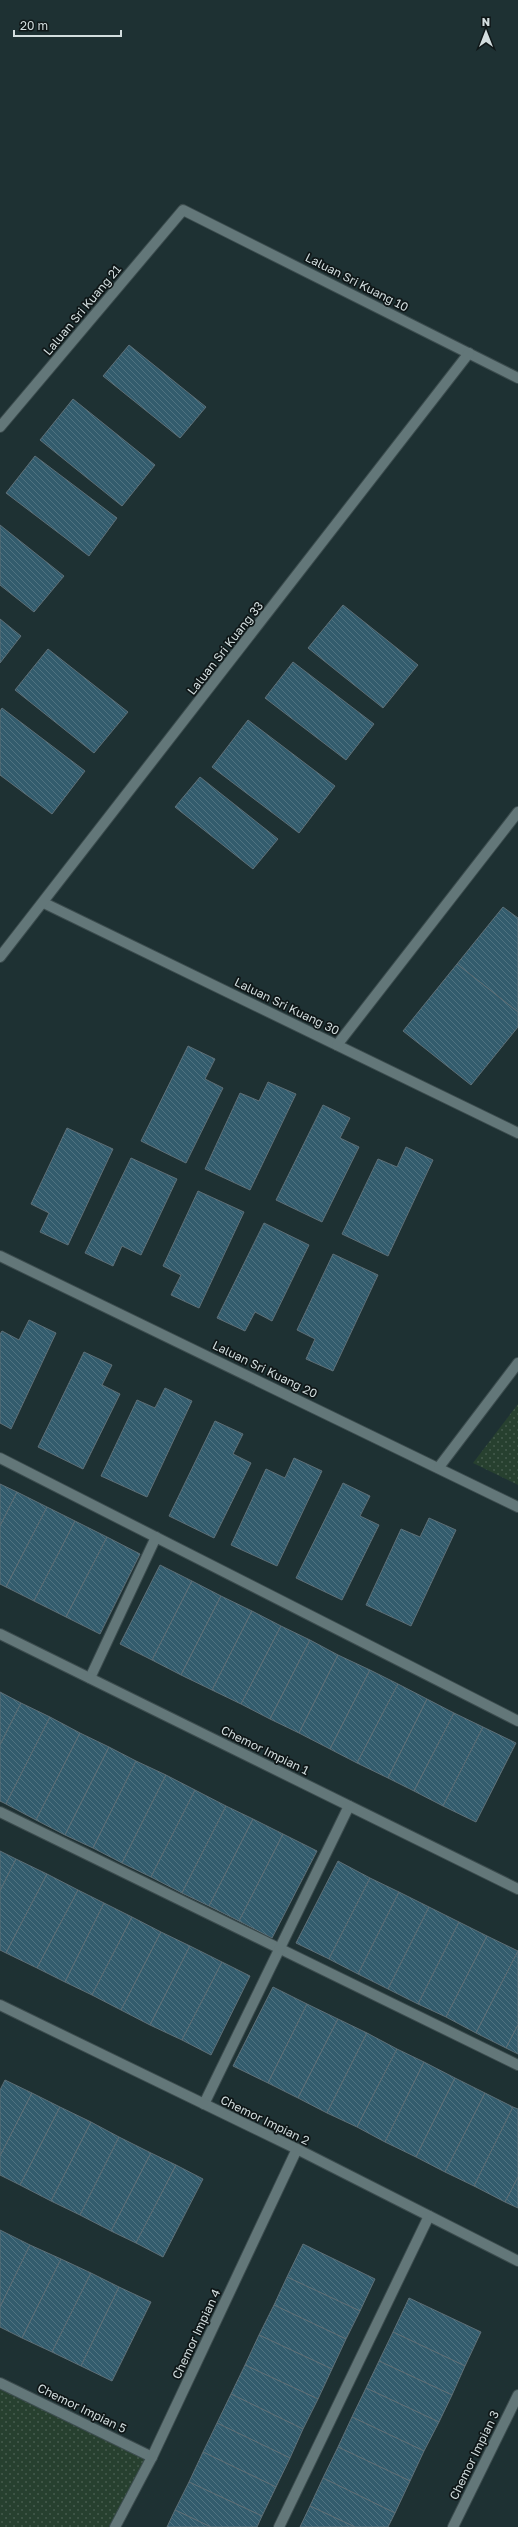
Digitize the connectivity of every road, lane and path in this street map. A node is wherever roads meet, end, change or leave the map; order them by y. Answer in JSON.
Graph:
{"nodes":[{"id":1,"x":183,"y":210,"type":"joint"},
{"id":2,"x":469,"y":353,"type":"junction"},
{"id":3,"x":518,"y":378,"type":"edge"},
{"id":4,"x":0,"y":427,"type":"edge"},
{"id":5,"x":518,"y":812,"type":"edge"},
{"id":6,"x":44,"y":903,"type":"junction"},
{"id":7,"x":0,"y":957,"type":"edge"},
{"id":8,"x":337,"y":1045,"type":"junction"},
{"id":9,"x":518,"y":1133,"type":"edge"},
{"id":10,"x":0,"y":1256,"type":"edge"},
{"id":11,"x":518,"y":1363,"type":"edge"},
{"id":12,"x":0,"y":1458,"type":"edge"},
{"id":13,"x":439,"y":1467,"type":"junction"},
{"id":14,"x":518,"y":1507,"type":"edge"},
{"id":15,"x":156,"y":1537,"type":"junction"},
{"id":16,"x":0,"y":1634,"type":"edge"},
{"id":17,"x":90,"y":1678,"type":"junction"},
{"id":18,"x":518,"y":1722,"type":"edge"},
{"id":19,"x":349,"y":1806,"type":"junction"},
{"id":20,"x":0,"y":1812,"type":"edge"},
{"id":21,"x":518,"y":1890,"type":"edge"},
{"id":22,"x":280,"y":1949,"type":"junction"},
{"id":23,"x":0,"y":2005,"type":"edge"},
{"id":24,"x":518,"y":2065,"type":"edge"},
{"id":25,"x":204,"y":2104,"type":"junction"},
{"id":26,"x":297,"y":2149,"type":"junction"},
{"id":27,"x":429,"y":2216,"type":"junction"},
{"id":28,"x":518,"y":2261,"type":"edge"},
{"id":29,"x":0,"y":2383,"type":"edge"},
{"id":30,"x":518,"y":2395,"type":"edge"},
{"id":31,"x":152,"y":2457,"type":"junction"},
{"id":32,"x":115,"y":2527,"type":"edge"},
{"id":33,"x":279,"y":2527,"type":"edge"},
{"id":34,"x":453,"y":2527,"type":"edge"}],
"edges":[{"from":1,"to":2,"type":"street","name":"Laluan Sri Kuang 10"},
{"from":1,"to":4,"type":"street","name":"Laluan Sri Kuang 21"},
{"from":2,"to":3,"type":"street","name":"Laluan Sri Kuang 10"},
{"from":2,"to":6,"type":"street","name":"Laluan Sri Kuang 33"},
{"from":5,"to":8,"type":"street"},
{"from":6,"to":7,"type":"street","name":"Laluan Sri Kuang 33"},
{"from":6,"to":8,"type":"street","name":"Laluan Sri Kuang 30"},
{"from":8,"to":9,"type":"street","name":"Laluan Sri Kuang 30"},
{"from":10,"to":13,"type":"street","name":"Laluan Sri Kuang 20"},
{"from":11,"to":13,"type":"street"},
{"from":12,"to":15,"type":"street"},
{"from":13,"to":14,"type":"street","name":"Laluan Sri Kuang 20"},
{"from":15,"to":17,"type":"street"},
{"from":15,"to":18,"type":"street"},
{"from":16,"to":17,"type":"street","name":"Chemor Impian 1"},
{"from":17,"to":19,"type":"street","name":"Chemor Impian 1"},
{"from":19,"to":21,"type":"street","name":"Chemor Impian 1"},
{"from":19,"to":22,"type":"street"},
{"from":20,"to":22,"type":"street"},
{"from":22,"to":24,"type":"street"},
{"from":22,"to":25,"type":"street"},
{"from":23,"to":25,"type":"street","name":"Chemor Impian 2"},
{"from":25,"to":26,"type":"street","name":"Chemor Impian 2"},
{"from":26,"to":27,"type":"street","name":"Chemor Impian 2"},
{"from":26,"to":31,"type":"street","name":"Chemor Impian 4"},
{"from":27,"to":28,"type":"street","name":"Chemor Impian 2"},
{"from":27,"to":33,"type":"street"},
{"from":29,"to":31,"type":"street","name":"Chemor Impian 5"},
{"from":30,"to":34,"type":"street","name":"Chemor Impian 3"},
{"from":31,"to":32,"type":"street","name":"Chemor Impian 4"}]}
